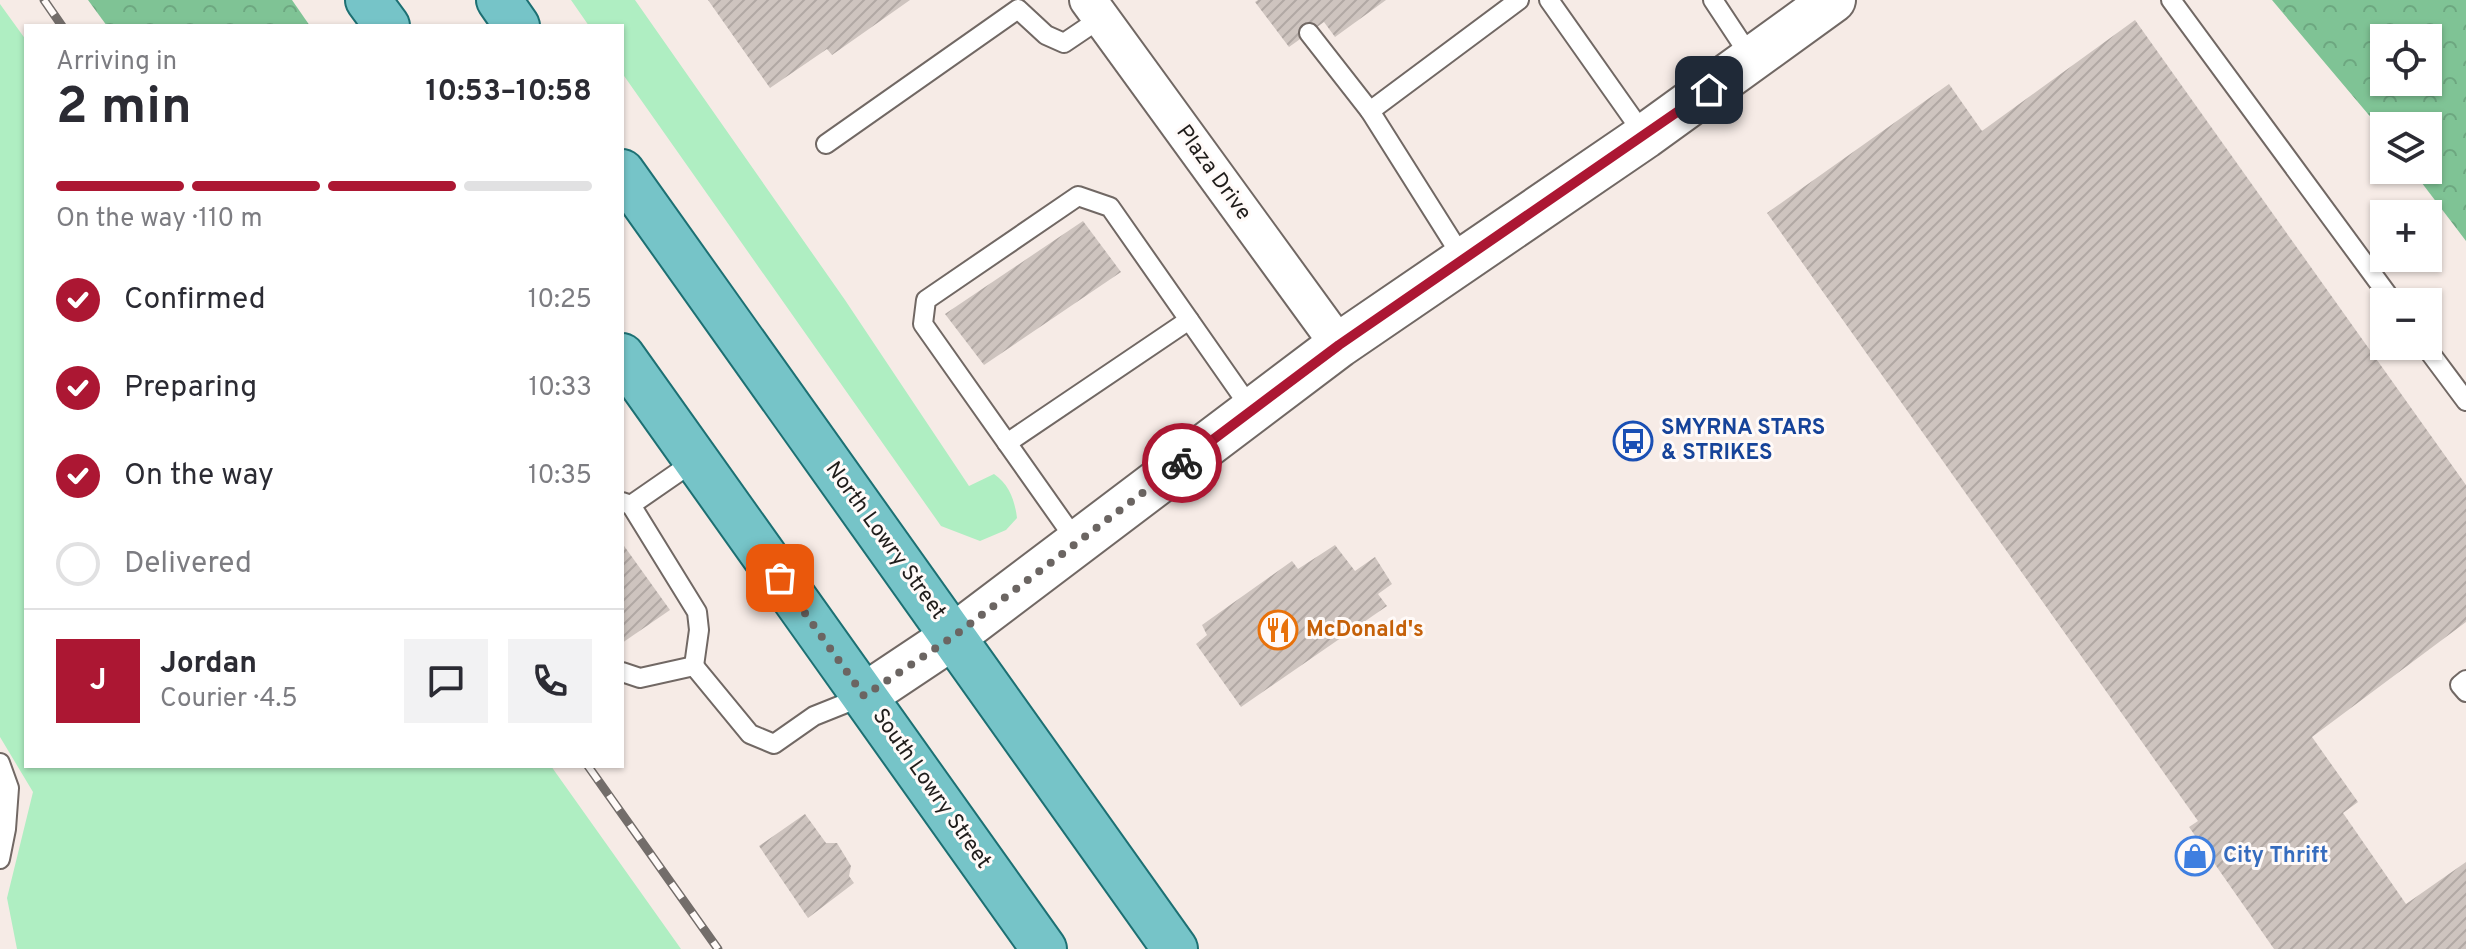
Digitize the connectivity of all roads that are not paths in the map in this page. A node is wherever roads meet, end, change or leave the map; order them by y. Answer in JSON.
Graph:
{"nodes":[{"id":1,"x":368,"y":0,"type":"edge"},
{"id":2,"x":499,"y":0,"type":"edge"},
{"id":3,"x":1519,"y":0,"type":"edge"},
{"id":4,"x":1549,"y":0,"type":"edge"},
{"id":5,"x":1713,"y":0,"type":"edge"},
{"id":6,"x":1833,"y":0,"type":"edge"},
{"id":7,"x":2171,"y":0,"type":"edge"},
{"id":8,"x":1015,"y":4,"type":"edge"},
{"id":9,"x":1094,"y":9,"type":"edge"},
{"id":10,"x":386,"y":24,"type":"edge"},
{"id":11,"x":516,"y":24,"type":"edge"},
{"id":12,"x":1309,"y":33,"type":"dead end"},
{"id":13,"x":1752,"y":59,"type":"junction"},
{"id":14,"x":1370,"y":111,"type":"junction"},
{"id":15,"x":1645,"y":136,"type":"junction"},
{"id":16,"x":826,"y":144,"type":"dead end"},
{"id":17,"x":624,"y":175,"type":"edge"},
{"id":18,"x":1464,"y":260,"type":"junction"},
{"id":19,"x":2383,"y":288,"type":"edge"},
{"id":20,"x":1189,"y":320,"type":"junction"},
{"id":21,"x":1339,"y":345,"type":"junction"},
{"id":22,"x":624,"y":359,"type":"edge"},
{"id":23,"x":2435,"y":360,"type":"edge"},
{"id":24,"x":2466,"y":401,"type":"edge"},
{"id":25,"x":1253,"y":410,"type":"junction"},
{"id":26,"x":1007,"y":443,"type":"junction"},
{"id":27,"x":696,"y":460,"type":"junction"},
{"id":28,"x":626,"y":503,"type":"edge"},
{"id":29,"x":1077,"y":542,"type":"junction"},
{"id":30,"x":954,"y":636,"type":"junction"},
{"id":31,"x":694,"y":666,"type":"junction"},
{"id":32,"x":624,"y":673,"type":"edge"},
{"id":33,"x":2466,"y":680,"type":"edge"},
{"id":34,"x":2466,"y":692,"type":"edge"},
{"id":35,"x":864,"y":696,"type":"junction"},
{"id":36,"x":0,"y":763,"type":"edge"},
{"id":37,"x":0,"y":859,"type":"edge"},
{"id":38,"x":1044,"y":949,"type":"edge"},
{"id":39,"x":1175,"y":949,"type":"edge"}],
"edges":[{"from":1,"to":10,"type":"main road"},
{"from":2,"to":11,"type":"main road"},
{"from":3,"to":14,"type":"lane"},
{"from":4,"to":15,"type":"lane"},
{"from":5,"to":13,"type":"lane"},
{"from":6,"to":13,"type":"street"},
{"from":7,"to":19,"type":"lane"},
{"from":8,"to":9,"type":"lane"},
{"from":8,"to":16,"type":"lane"},
{"from":9,"to":21,"type":"street","name":"Plaza Drive"},
{"from":12,"to":14,"type":"lane"},
{"from":13,"to":15,"type":"street"},
{"from":14,"to":18,"type":"lane"},
{"from":15,"to":18,"type":"street"},
{"from":17,"to":30,"type":"main road","name":"North Lowry Street"},
{"from":18,"to":21,"type":"street"},
{"from":20,"to":25,"type":"lane"},
{"from":20,"to":26,"type":"lane"},
{"from":20,"to":26,"type":"lane"},
{"from":21,"to":25,"type":"street"},
{"from":22,"to":27,"type":"main road","name":"South Lowry Street"},
{"from":23,"to":24,"type":"lane"},
{"from":25,"to":29,"type":"street"},
{"from":26,"to":29,"type":"lane"},
{"from":27,"to":28,"type":"lane"},
{"from":27,"to":35,"type":"main road","name":"South Lowry Street"},
{"from":28,"to":31,"type":"lane"},
{"from":29,"to":30,"type":"street"},
{"from":30,"to":35,"type":"street"},
{"from":30,"to":39,"type":"main road","name":"North Lowry Street"},
{"from":31,"to":32,"type":"lane"},
{"from":31,"to":35,"type":"lane"},
{"from":33,"to":34,"type":"lane"},
{"from":35,"to":38,"type":"main road","name":"South Lowry Street"},
{"from":36,"to":37,"type":"lane"}]}
